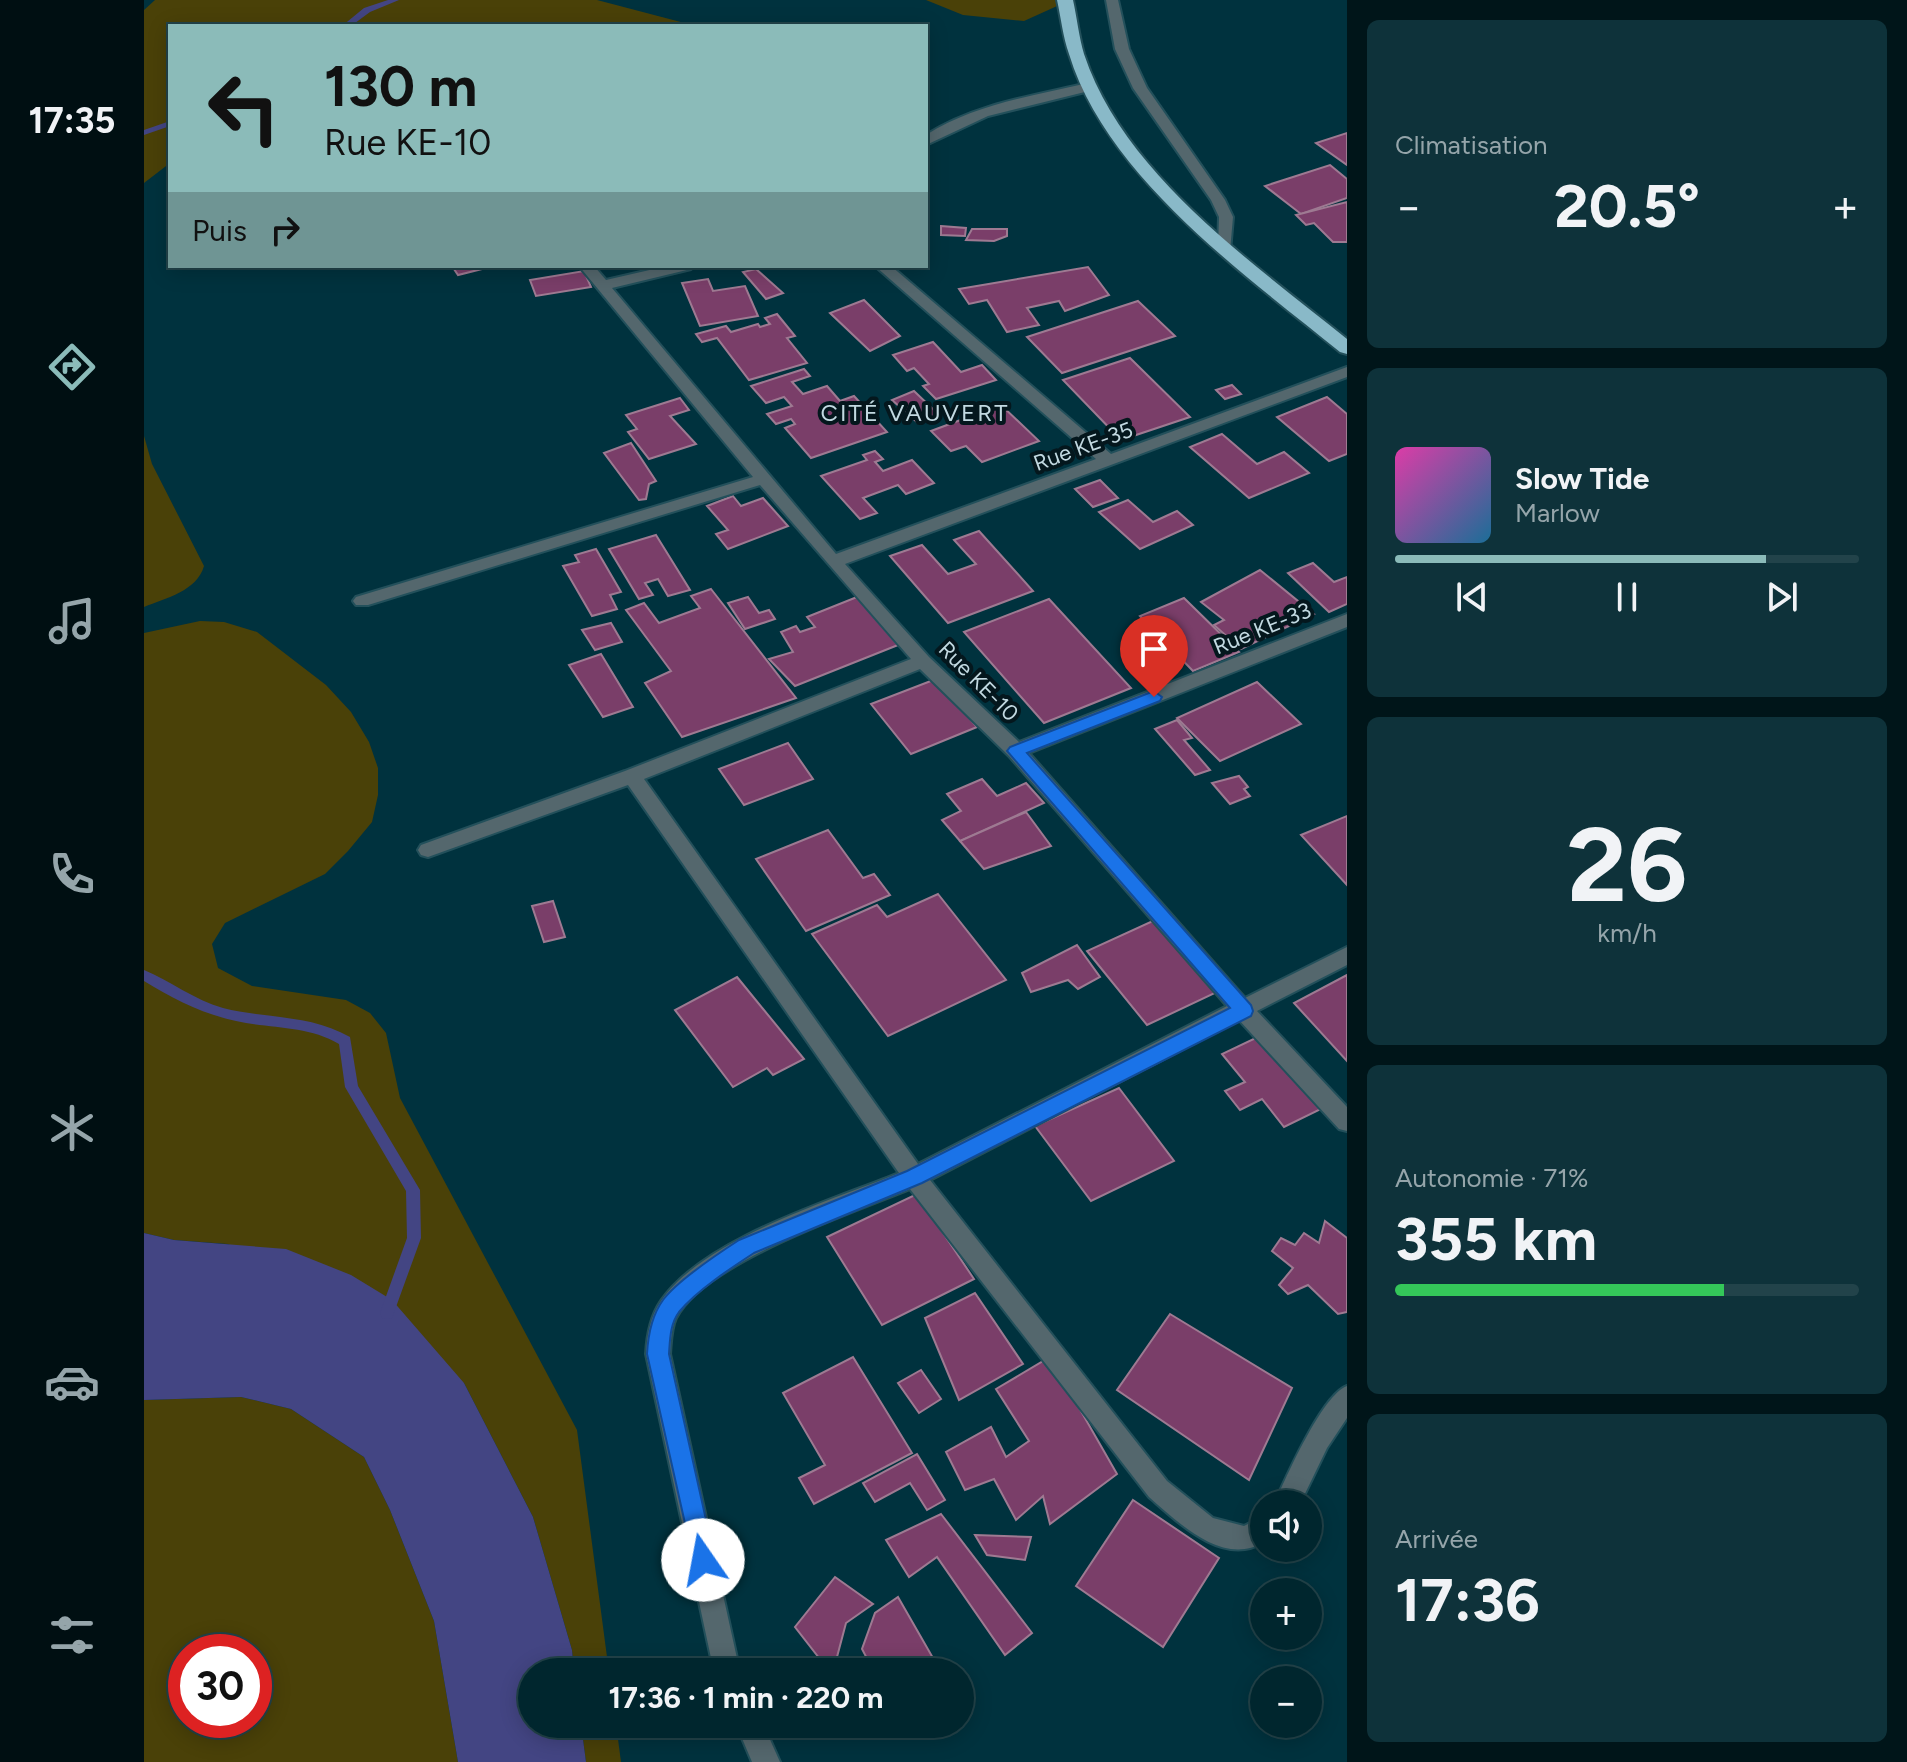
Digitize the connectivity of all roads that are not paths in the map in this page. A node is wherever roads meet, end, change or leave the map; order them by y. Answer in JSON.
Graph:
{"nodes":[{"id":1,"x":1065,"y":0,"type":"edge"},
{"id":2,"x":1112,"y":0,"type":"edge"},
{"id":3,"x":1088,"y":87,"type":"junction"},
{"id":4,"x":928,"y":140,"type":"edge"},
{"id":5,"x":1225,"y":248,"type":"junction"},
{"id":6,"x":588,"y":268,"type":"edge"},
{"id":7,"x":678,"y":268,"type":"edge"},
{"id":8,"x":884,"y":268,"type":"edge"},
{"id":9,"x":602,"y":286,"type":"junction"},
{"id":10,"x":1347,"y":348,"type":"edge"},
{"id":11,"x":1347,"y":372,"type":"edge"},
{"id":12,"x":1108,"y":460,"type":"junction"},
{"id":13,"x":763,"y":479,"type":"junction"},
{"id":14,"x":833,"y":562,"type":"junction"},
{"id":15,"x":362,"y":601,"type":"dead end"},
{"id":16,"x":1347,"y":620,"type":"edge"},
{"id":17,"x":923,"y":661,"type":"junction"},
{"id":18,"x":1016,"y":751,"type":"junction"},
{"id":19,"x":632,"y":776,"type":"junction"},
{"id":20,"x":428,"y":850,"type":"dead end"},
{"id":21,"x":1347,"y":955,"type":"edge"},
{"id":22,"x":1244,"y":1011,"type":"junction"},
{"id":23,"x":1347,"y":1122,"type":"edge"},
{"id":24,"x":914,"y":1177,"type":"junction"},
{"id":25,"x":1347,"y":1397,"type":"edge"},
{"id":26,"x":1294,"y":1490,"type":"edge"},
{"id":27,"x":1250,"y":1537,"type":"edge"},
{"id":28,"x":724,"y":1658,"type":"edge"},
{"id":29,"x":755,"y":1738,"type":"edge"},
{"id":30,"x":766,"y":1762,"type":"edge"}],
"edges":[{"from":1,"to":3,"type":"highway"},
{"from":2,"to":5,"type":"street"},
{"from":3,"to":4,"type":"street"},
{"from":3,"to":5,"type":"highway"},
{"from":5,"to":10,"type":"highway"},
{"from":6,"to":9,"type":"street","name":"Rue KE-10"},
{"from":7,"to":9,"type":"street"},
{"from":8,"to":12,"type":"street"},
{"from":9,"to":13,"type":"street","name":"Rue KE-10"},
{"from":11,"to":12,"type":"street","name":"Rue KE-35"},
{"from":12,"to":14,"type":"street","name":"Rue KE-35"},
{"from":13,"to":14,"type":"street","name":"Rue KE-10"},
{"from":13,"to":15,"type":"street"},
{"from":14,"to":17,"type":"street","name":"Rue KE-10"},
{"from":16,"to":18,"type":"street","name":"Rue KE-33"},
{"from":17,"to":18,"type":"street","name":"Rue KE-10"},
{"from":17,"to":19,"type":"street"},
{"from":18,"to":22,"type":"street","name":"Rue KE-10"},
{"from":19,"to":20,"type":"street"},
{"from":19,"to":24,"type":"street"},
{"from":21,"to":22,"type":"street"},
{"from":22,"to":23,"type":"street","name":"Rue KE-10"},
{"from":22,"to":24,"type":"street"},
{"from":24,"to":27,"type":"street"},
{"from":24,"to":28,"type":"street"},
{"from":25,"to":26,"type":"street"},
{"from":29,"to":30,"type":"street"}]}
